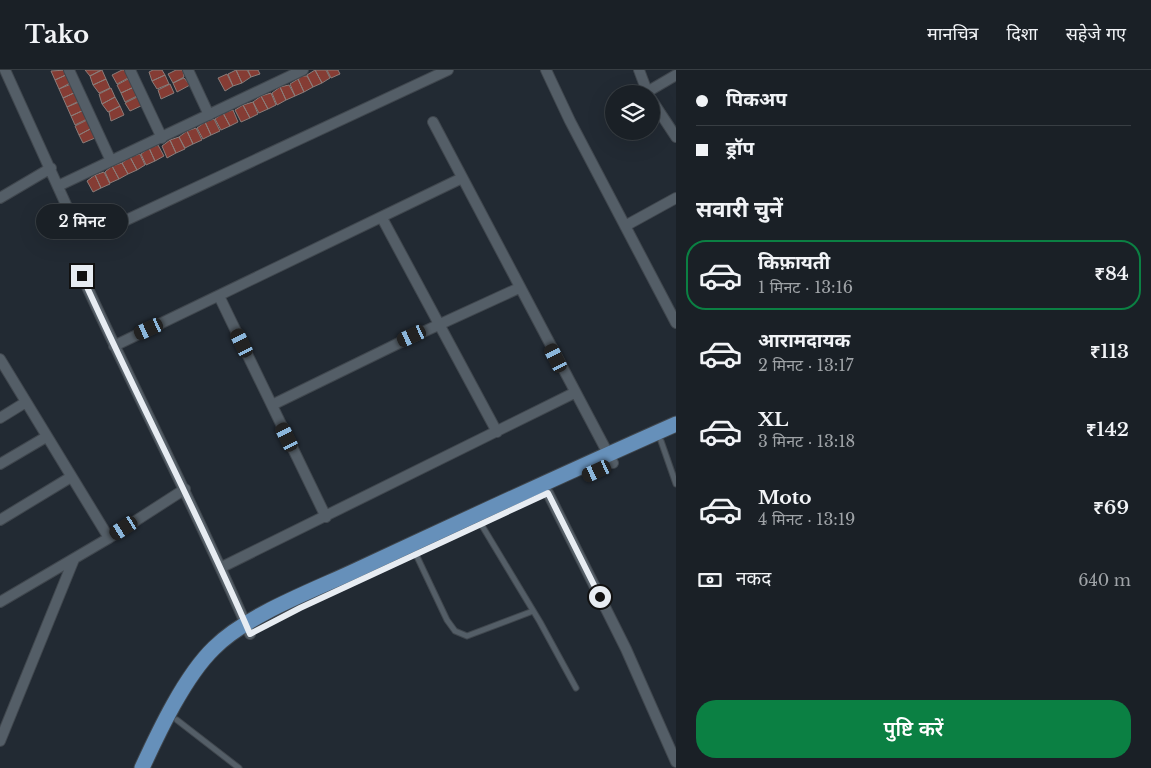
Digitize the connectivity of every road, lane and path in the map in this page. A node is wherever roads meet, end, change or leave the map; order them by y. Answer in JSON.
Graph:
{"nodes":[{"id":1,"x":5,"y":70,"type":"edge"},
{"id":2,"x":69,"y":70,"type":"edge"},
{"id":3,"x":130,"y":70,"type":"edge"},
{"id":4,"x":188,"y":70,"type":"edge"},
{"id":5,"x":304,"y":70,"type":"edge"},
{"id":6,"x":448,"y":70,"type":"edge"},
{"id":7,"x":547,"y":70,"type":"edge"},
{"id":8,"x":639,"y":70,"type":"edge"},
{"id":9,"x":676,"y":76,"type":"edge"},
{"id":10,"x":645,"y":85,"type":"edge"},
{"id":11,"x":660,"y":87,"type":"edge"},
{"id":12,"x":660,"y":112,"type":"edge"},
{"id":13,"x":208,"y":115,"type":"junction"},
{"id":14,"x":433,"y":122,"type":"dead end"},
{"id":15,"x":675,"y":134,"type":"edge"},
{"id":16,"x":162,"y":138,"type":"junction"},
{"id":17,"x":111,"y":161,"type":"junction"},
{"id":18,"x":51,"y":168,"type":"junction"},
{"id":19,"x":462,"y":178,"type":"junction"},
{"id":20,"x":58,"y":186,"type":"junction"},
{"id":21,"x":0,"y":198,"type":"edge"},
{"id":22,"x":676,"y":198,"type":"edge"},
{"id":23,"x":382,"y":218,"type":"junction"},
{"id":24,"x":625,"y":226,"type":"junction"},
{"id":25,"x":82,"y":276,"type":"dead end"},
{"id":26,"x":519,"y":288,"type":"junction"},
{"id":27,"x":219,"y":296,"type":"junction"},
{"id":28,"x":676,"y":323,"type":"edge"},
{"id":29,"x":439,"y":324,"type":"junction"},
{"id":30,"x":114,"y":346,"type":"junction"},
{"id":31,"x":2,"y":365,"type":"edge"},
{"id":32,"x":574,"y":394,"type":"junction"},
{"id":33,"x":26,"y":402,"type":"junction"},
{"id":34,"x":272,"y":405,"type":"junction"},
{"id":35,"x":0,"y":418,"type":"edge"},
{"id":36,"x":676,"y":424,"type":"edge"},
{"id":37,"x":497,"y":432,"type":"junction"},
{"id":38,"x":676,"y":435,"type":"edge"},
{"id":39,"x":46,"y":437,"type":"junction"},
{"id":40,"x":661,"y":442,"type":"junction"},
{"id":41,"x":610,"y":459,"type":"junction"},
{"id":42,"x":0,"y":464,"type":"edge"},
{"id":43,"x":71,"y":477,"type":"junction"},
{"id":44,"x":676,"y":484,"type":"edge"},
{"id":45,"x":184,"y":489,"type":"junction"},
{"id":46,"x":548,"y":493,"type":"junction"},
{"id":47,"x":326,"y":517,"type":"junction"},
{"id":48,"x":0,"y":520,"type":"edge"},
{"id":49,"x":481,"y":524,"type":"junction"},
{"id":50,"x":109,"y":538,"type":"junction"},
{"id":51,"x":413,"y":549,"type":"junction"},
{"id":52,"x":74,"y":559,"type":"junction"},
{"id":53,"x":222,"y":567,"type":"junction"},
{"id":54,"x":0,"y":602,"type":"edge"},
{"id":55,"x":533,"y":611,"type":"junction"},
{"id":56,"x":248,"y":629,"type":"junction"},
{"id":57,"x":576,"y":688,"type":"dead end"},
{"id":58,"x":177,"y":720,"type":"junction"},
{"id":59,"x":0,"y":741,"type":"edge"},
{"id":60,"x":676,"y":762,"type":"edge"},
{"id":61,"x":142,"y":768,"type":"edge"},
{"id":62,"x":153,"y":768,"type":"edge"},
{"id":63,"x":239,"y":768,"type":"edge"}],
"edges":[{"from":1,"to":18,"type":"street"},
{"from":2,"to":17,"type":"street"},
{"from":3,"to":16,"type":"street"},
{"from":4,"to":13,"type":"street"},
{"from":5,"to":13,"type":"street"},
{"from":6,"to":20,"type":"street"},
{"from":7,"to":24,"type":"street"},
{"from":8,"to":10,"type":"street"},
{"from":9,"to":11,"type":"street"},
{"from":12,"to":15,"type":"street"},
{"from":13,"to":16,"type":"street"},
{"from":14,"to":19,"type":"street"},
{"from":16,"to":17,"type":"street"},
{"from":17,"to":20,"type":"street"},
{"from":18,"to":20,"type":"street"},
{"from":18,"to":21,"type":"street"},
{"from":19,"to":23,"type":"street"},
{"from":19,"to":26,"type":"street"},
{"from":22,"to":24,"type":"street"},
{"from":23,"to":27,"type":"street"},
{"from":23,"to":29,"type":"street"},
{"from":24,"to":28,"type":"street"},
{"from":25,"to":30,"type":"street"},
{"from":26,"to":29,"type":"street"},
{"from":26,"to":32,"type":"street"},
{"from":27,"to":30,"type":"street"},
{"from":27,"to":34,"type":"street"},
{"from":29,"to":34,"type":"street"},
{"from":29,"to":37,"type":"street"},
{"from":30,"to":45,"type":"street"},
{"from":31,"to":33,"type":"street"},
{"from":32,"to":37,"type":"street"},
{"from":32,"to":41,"type":"street"},
{"from":33,"to":35,"type":"street"},
{"from":33,"to":39,"type":"street"},
{"from":34,"to":47,"type":"street"},
{"from":36,"to":41,"type":"main road"},
{"from":37,"to":47,"type":"street"},
{"from":38,"to":40,"type":"main road"},
{"from":39,"to":42,"type":"street"},
{"from":39,"to":43,"type":"street"},
{"from":40,"to":41,"type":"main road"},
{"from":40,"to":44,"type":"lane"},
{"from":41,"to":46,"type":"main road"},
{"from":41,"to":51,"type":"main road"},
{"from":43,"to":48,"type":"street"},
{"from":43,"to":50,"type":"street"},
{"from":45,"to":50,"type":"street"},
{"from":45,"to":53,"type":"street"},
{"from":46,"to":49,"type":"main road"},
{"from":46,"to":60,"type":"street"},
{"from":47,"to":53,"type":"street"},
{"from":49,"to":51,"type":"main road"},
{"from":49,"to":55,"type":"lane"},
{"from":50,"to":52,"type":"street"},
{"from":51,"to":55,"type":"lane"},
{"from":51,"to":56,"type":"main road"},
{"from":52,"to":54,"type":"street"},
{"from":52,"to":59,"type":"street"},
{"from":53,"to":56,"type":"street"},
{"from":55,"to":57,"type":"lane"},
{"from":56,"to":58,"type":"main road"},
{"from":56,"to":61,"type":"main road"},
{"from":58,"to":62,"type":"main road"},
{"from":58,"to":63,"type":"lane"}]}
